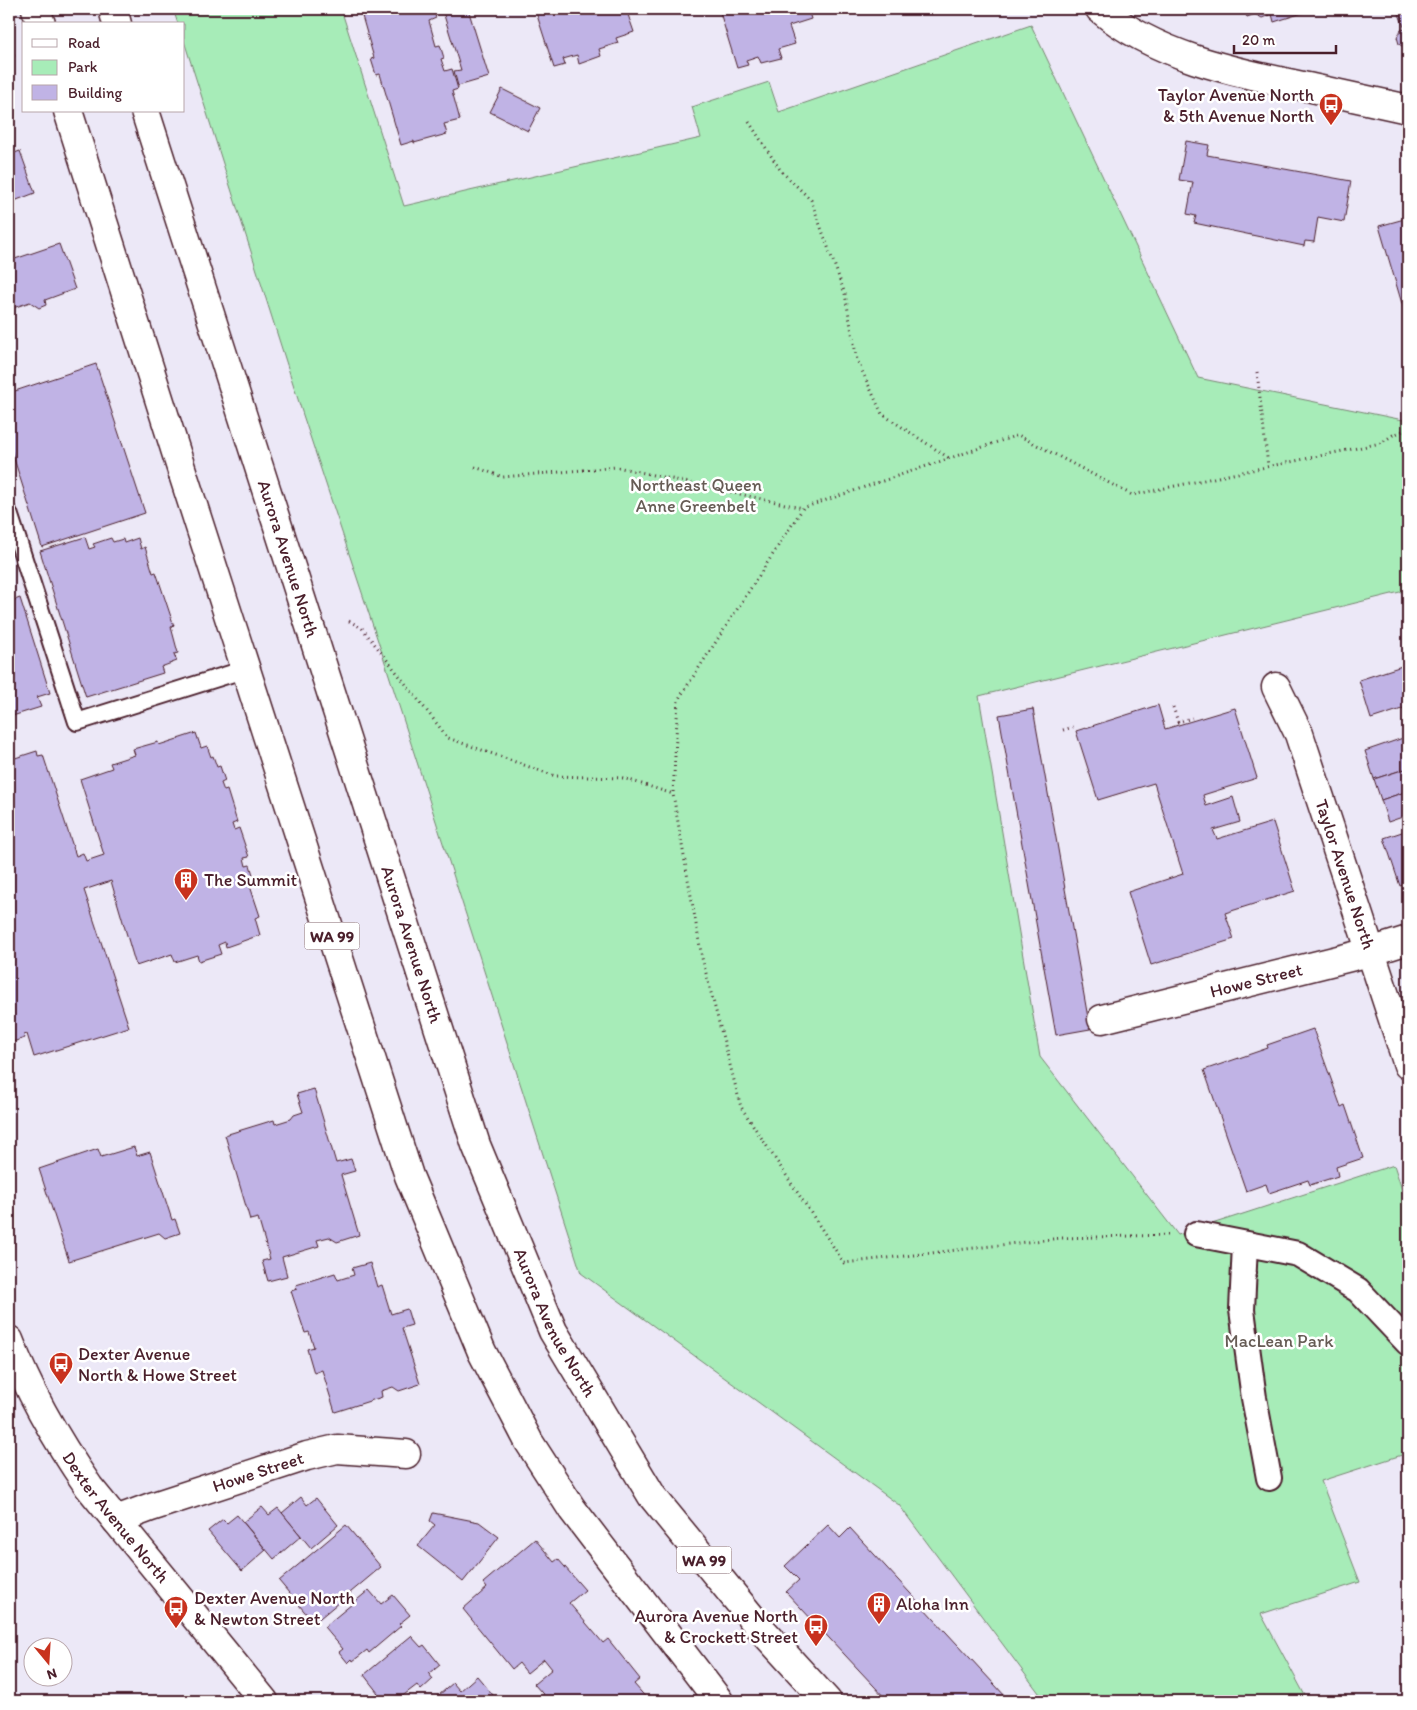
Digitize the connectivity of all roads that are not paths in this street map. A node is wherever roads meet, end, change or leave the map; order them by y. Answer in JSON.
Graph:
{"nodes":[{"id":1,"x":36,"y":9,"type":"edge"},
{"id":2,"x":112,"y":9,"type":"edge"},
{"id":3,"x":1100,"y":9,"type":"edge"},
{"id":4,"x":40,"y":22,"type":"edge"},
{"id":5,"x":116,"y":22,"type":"edge"},
{"id":6,"x":1408,"y":109,"type":"edge"},
{"id":7,"x":68,"y":112,"type":"edge"},
{"id":8,"x":145,"y":112,"type":"edge"},
{"id":9,"x":9,"y":513,"type":"edge"},
{"id":10,"x":246,"y":668,"type":"junction"},
{"id":11,"x":1276,"y":687,"type":"dead end"},
{"id":12,"x":1408,"y":940,"type":"edge"},
{"id":13,"x":1370,"y":952,"type":"junction"},
{"id":14,"x":1102,"y":1019,"type":"dead end"},
{"id":15,"x":1408,"y":1065,"type":"edge"},
{"id":16,"x":1196,"y":1234,"type":"road end"},
{"id":17,"x":1245,"y":1244,"type":"junction"},
{"id":18,"x":9,"y":1340,"type":"edge"},
{"id":19,"x":1408,"y":1343,"type":"edge"},
{"id":20,"x":406,"y":1454,"type":"dead end"},
{"id":21,"x":1270,"y":1478,"type":"dead end"},
{"id":22,"x":116,"y":1520,"type":"junction"},
{"id":23,"x":264,"y":1701,"type":"edge"},
{"id":24,"x":719,"y":1701,"type":"edge"},
{"id":25,"x":827,"y":1701,"type":"edge"}],
"edges":[{"from":1,"to":4,"type":"main road"},
{"from":2,"to":5,"type":"main road"},
{"from":3,"to":6,"type":"main road"},
{"from":7,"to":10,"type":"main road","number":"WA 99"},
{"from":8,"to":25,"type":"main road","name":"Aurora Avenue North","number":"WA 99"},
{"from":9,"to":10,"type":"lane"},
{"from":10,"to":24,"type":"main road","number":"WA 99"},
{"from":11,"to":13,"type":"main road","name":"Taylor Avenue North"},
{"from":12,"to":13,"type":"main road","name":"Howe Street"},
{"from":13,"to":14,"type":"main road","name":"Howe Street"},
{"from":13,"to":15,"type":"main road","name":"Taylor Avenue North"},
{"from":16,"to":17,"type":"street"},
{"from":17,"to":19,"type":"street"},
{"from":17,"to":21,"type":"street"},
{"from":18,"to":22,"type":"main road","name":"Dexter Avenue North"},
{"from":20,"to":22,"type":"main road","name":"Howe Street"},
{"from":22,"to":23,"type":"main road","name":"Dexter Avenue North"}]}
